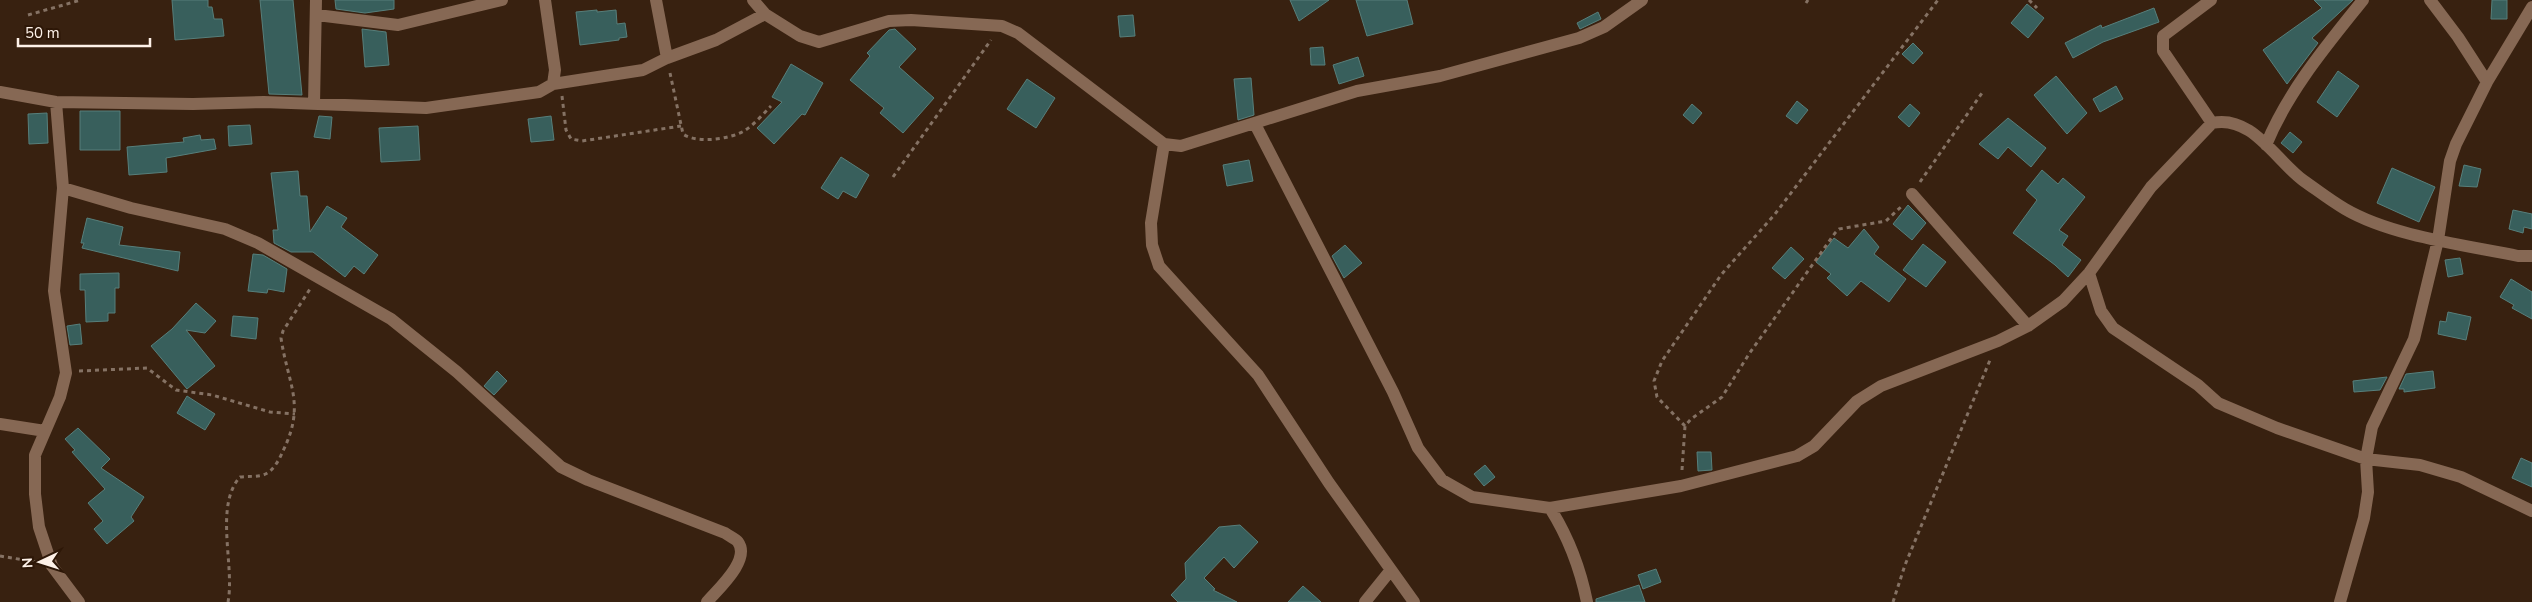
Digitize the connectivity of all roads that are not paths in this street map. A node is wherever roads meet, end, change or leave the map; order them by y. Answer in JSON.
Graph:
{"nodes":[{"id":1,"x":316,"y":0,"type":"edge"},
{"id":2,"x":502,"y":0,"type":"edge"},
{"id":3,"x":545,"y":0,"type":"edge"},
{"id":4,"x":656,"y":0,"type":"edge"},
{"id":5,"x":753,"y":0,"type":"edge"},
{"id":6,"x":1642,"y":0,"type":"edge"},
{"id":7,"x":2211,"y":0,"type":"edge"},
{"id":8,"x":2363,"y":0,"type":"edge"},
{"id":9,"x":2430,"y":0,"type":"edge"},
{"id":10,"x":2532,"y":7,"type":"edge"},
{"id":11,"x":765,"y":14,"type":"junction"},
{"id":12,"x":317,"y":15,"type":"junction"},
{"id":13,"x":667,"y":58,"type":"junction"},
{"id":14,"x":2487,"y":82,"type":"junction"},
{"id":15,"x":557,"y":83,"type":"junction"},
{"id":16,"x":0,"y":92,"type":"edge"},
{"id":17,"x":56,"y":102,"type":"junction"},
{"id":18,"x":314,"y":104,"type":"junction"},
{"id":19,"x":2212,"y":123,"type":"junction"},
{"id":20,"x":1256,"y":124,"type":"junction"},
{"id":21,"x":1164,"y":144,"type":"junction"},
{"id":22,"x":2266,"y":145,"type":"junction"},
{"id":23,"x":64,"y":188,"type":"junction"},
{"id":24,"x":1912,"y":194,"type":"road end"},
{"id":25,"x":2438,"y":240,"type":"junction"},
{"id":26,"x":2532,"y":256,"type":"edge"},
{"id":27,"x":2089,"y":273,"type":"junction"},
{"id":28,"x":2028,"y":326,"type":"junction"},
{"id":29,"x":0,"y":424,"type":"edge"},
{"id":30,"x":46,"y":431,"type":"junction"},
{"id":31,"x":2366,"y":458,"type":"junction"},
{"id":32,"x":1550,"y":508,"type":"junction"},
{"id":33,"x":2532,"y":511,"type":"edge"},
{"id":34,"x":1390,"y":571,"type":"junction"},
{"id":35,"x":79,"y":602,"type":"edge"},
{"id":36,"x":707,"y":602,"type":"edge"},
{"id":37,"x":1364,"y":602,"type":"edge"},
{"id":38,"x":1414,"y":602,"type":"edge"},
{"id":39,"x":1587,"y":602,"type":"edge"},
{"id":40,"x":2340,"y":602,"type":"edge"}],
"edges":[{"from":1,"to":12,"type":"street"},
{"from":2,"to":12,"type":"street"},
{"from":3,"to":15,"type":"street"},
{"from":4,"to":13,"type":"street"},
{"from":5,"to":11,"type":"street"},
{"from":6,"to":20,"type":"street"},
{"from":7,"to":19,"type":"street"},
{"from":8,"to":22,"type":"street"},
{"from":9,"to":14,"type":"street"},
{"from":10,"to":14,"type":"street"},
{"from":11,"to":13,"type":"street"},
{"from":11,"to":21,"type":"street"},
{"from":12,"to":18,"type":"street"},
{"from":13,"to":15,"type":"street"},
{"from":14,"to":25,"type":"street"},
{"from":15,"to":18,"type":"street"},
{"from":16,"to":17,"type":"street"},
{"from":17,"to":18,"type":"street"},
{"from":17,"to":23,"type":"street"},
{"from":19,"to":22,"type":"street"},
{"from":19,"to":27,"type":"street"},
{"from":20,"to":21,"type":"street"},
{"from":20,"to":32,"type":"street"},
{"from":21,"to":34,"type":"street"},
{"from":22,"to":25,"type":"street"},
{"from":23,"to":30,"type":"street"},
{"from":23,"to":36,"type":"street"},
{"from":24,"to":28,"type":"street"},
{"from":25,"to":26,"type":"street"},
{"from":25,"to":31,"type":"street"},
{"from":27,"to":28,"type":"street"},
{"from":27,"to":31,"type":"street"},
{"from":28,"to":32,"type":"street"},
{"from":29,"to":30,"type":"street"},
{"from":30,"to":35,"type":"street"},
{"from":31,"to":33,"type":"street"},
{"from":31,"to":40,"type":"street"},
{"from":32,"to":39,"type":"street"},
{"from":34,"to":37,"type":"street"},
{"from":34,"to":38,"type":"street"}]}
